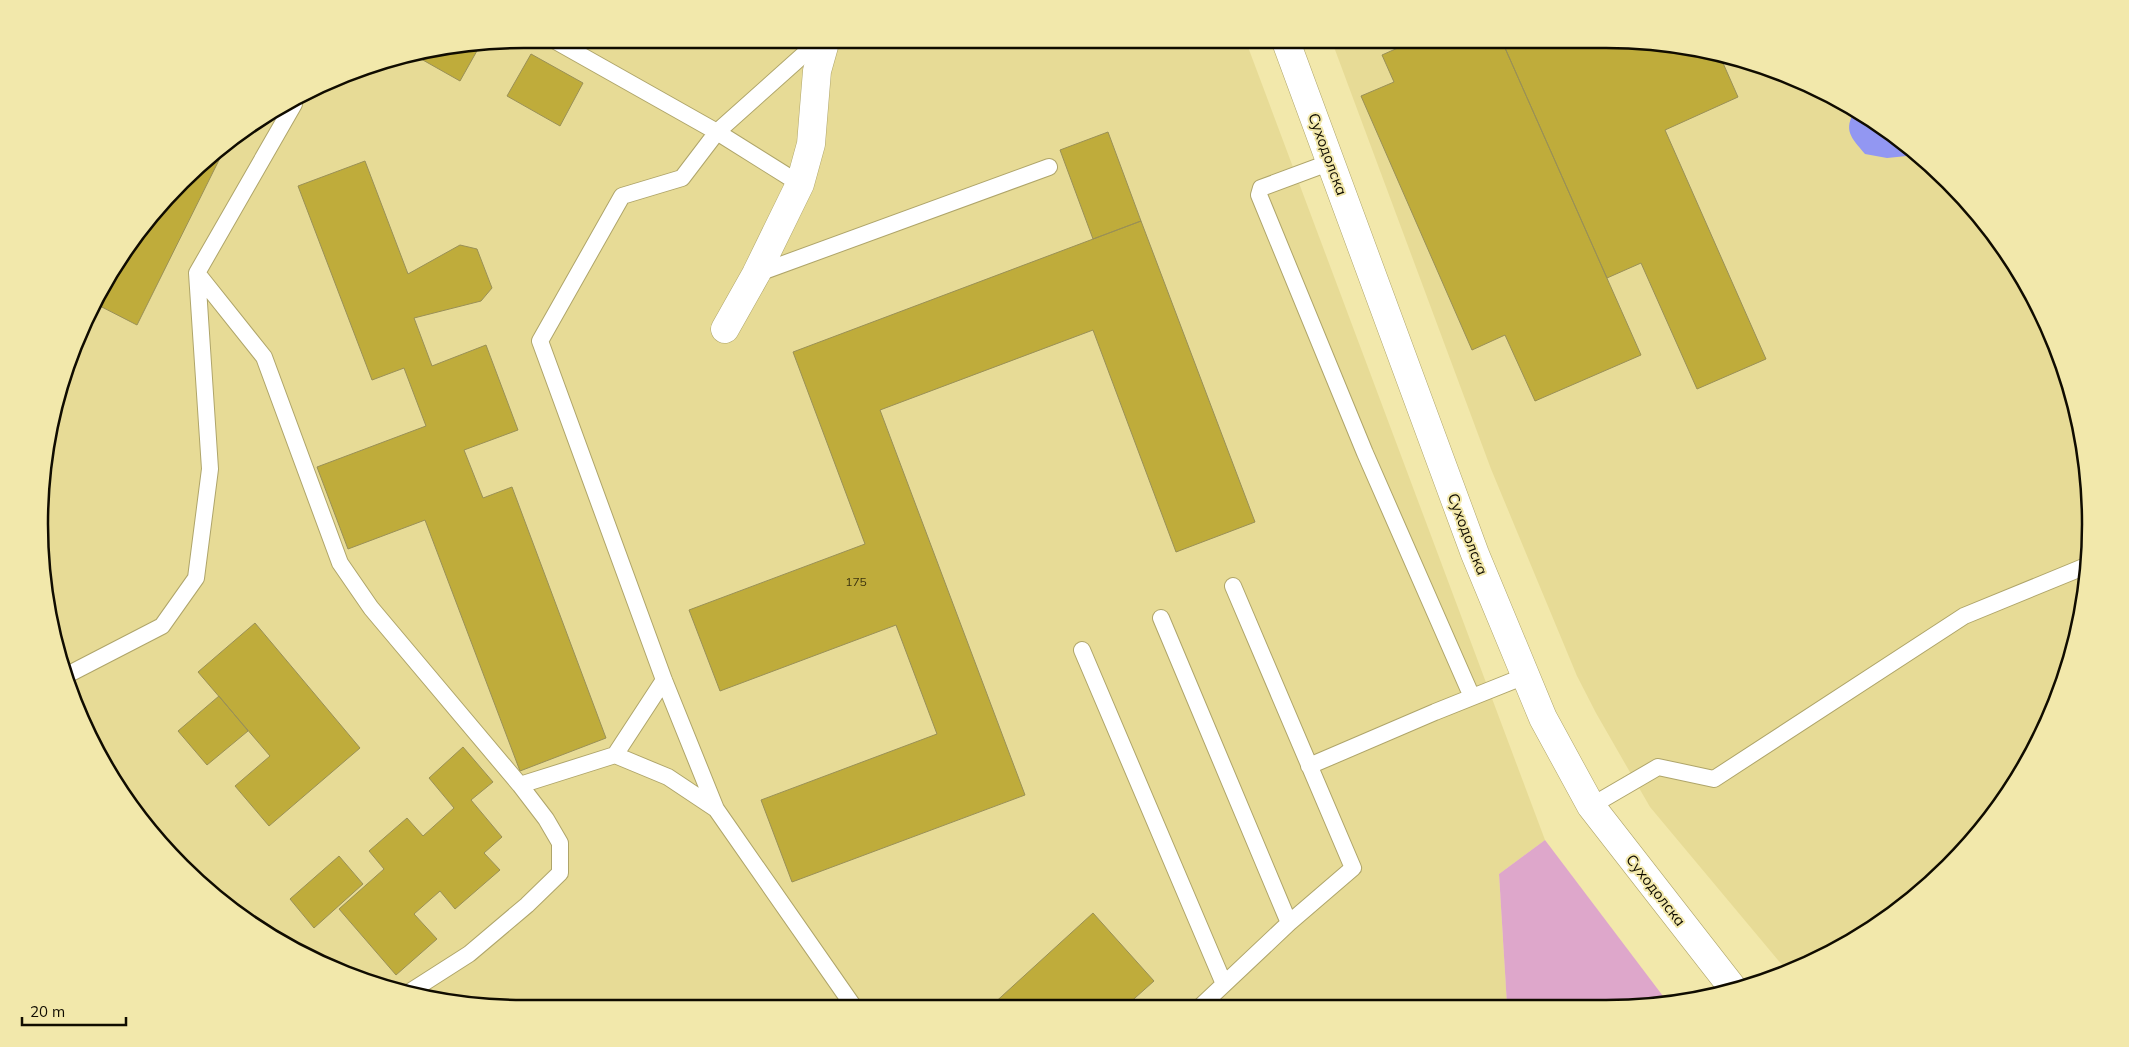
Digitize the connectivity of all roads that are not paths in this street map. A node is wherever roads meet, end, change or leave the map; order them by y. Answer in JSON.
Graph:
{"nodes":[{"id":1,"x":568,"y":48,"type":"edge"},
{"id":2,"x":811,"y":48,"type":"edge"},
{"id":3,"x":823,"y":48,"type":"edge"},
{"id":4,"x":1287,"y":48,"type":"edge"},
{"id":5,"x":292,"y":108,"type":"edge"},
{"id":6,"x":717,"y":132,"type":"junction"},
{"id":7,"x":1331,"y":162,"type":"junction"},
{"id":8,"x":1049,"y":167,"type":"dead end"},
{"id":9,"x":800,"y":184,"type":"junction"},
{"id":10,"x":197,"y":273,"type":"junction"},
{"id":11,"x":756,"y":274,"type":"junction"},
{"id":12,"x":725,"y":329,"type":"dead end"},
{"id":13,"x":2079,"y":569,"type":"edge"},
{"id":14,"x":1234,"y":586,"type":"dead end"},
{"id":15,"x":1161,"y":618,"type":"dead end"},
{"id":16,"x":1082,"y":650,"type":"dead end"},
{"id":17,"x":72,"y":673,"type":"edge"},
{"id":18,"x":1525,"y":676,"type":"junction"},
{"id":19,"x":664,"y":680,"type":"junction"},
{"id":20,"x":1472,"y":697,"type":"junction"},
{"id":21,"x":615,"y":755,"type":"junction"},
{"id":22,"x":1309,"y":766,"type":"junction"},
{"id":23,"x":520,"y":785,"type":"junction"},
{"id":24,"x":1591,"y":806,"type":"junction"},
{"id":25,"x":716,"y":809,"type":"junction"},
{"id":26,"x":1289,"y":923,"type":"junction"},
{"id":27,"x":1729,"y":983,"type":"edge"},
{"id":28,"x":1224,"y":984,"type":"junction"},
{"id":29,"x":416,"y":987,"type":"edge"},
{"id":30,"x":849,"y":1000,"type":"edge"},
{"id":31,"x":1208,"y":1000,"type":"edge"}],
"edges":[{"from":1,"to":6,"type":"lane"},
{"from":2,"to":6,"type":"lane"},
{"from":3,"to":9,"type":"street"},
{"from":4,"to":7,"type":"street","name":"Суходолска"},
{"from":5,"to":10,"type":"lane"},
{"from":6,"to":9,"type":"lane"},
{"from":6,"to":19,"type":"lane"},
{"from":7,"to":18,"type":"street","name":"Суходолска"},
{"from":7,"to":20,"type":"lane"},
{"from":8,"to":11,"type":"lane"},
{"from":9,"to":11,"type":"street"},
{"from":10,"to":17,"type":"lane"},
{"from":10,"to":23,"type":"lane"},
{"from":11,"to":12,"type":"street"},
{"from":13,"to":24,"type":"lane"},
{"from":14,"to":22,"type":"lane"},
{"from":15,"to":26,"type":"lane"},
{"from":16,"to":28,"type":"lane"},
{"from":18,"to":20,"type":"lane"},
{"from":18,"to":24,"type":"street","name":"Суходолска"},
{"from":19,"to":21,"type":"lane"},
{"from":19,"to":25,"type":"lane"},
{"from":20,"to":22,"type":"lane"},
{"from":21,"to":23,"type":"lane"},
{"from":21,"to":25,"type":"lane"},
{"from":22,"to":26,"type":"lane"},
{"from":23,"to":29,"type":"lane"},
{"from":24,"to":27,"type":"street","name":"Суходолска"},
{"from":25,"to":30,"type":"lane"},
{"from":26,"to":28,"type":"lane"},
{"from":28,"to":31,"type":"lane"}]}
